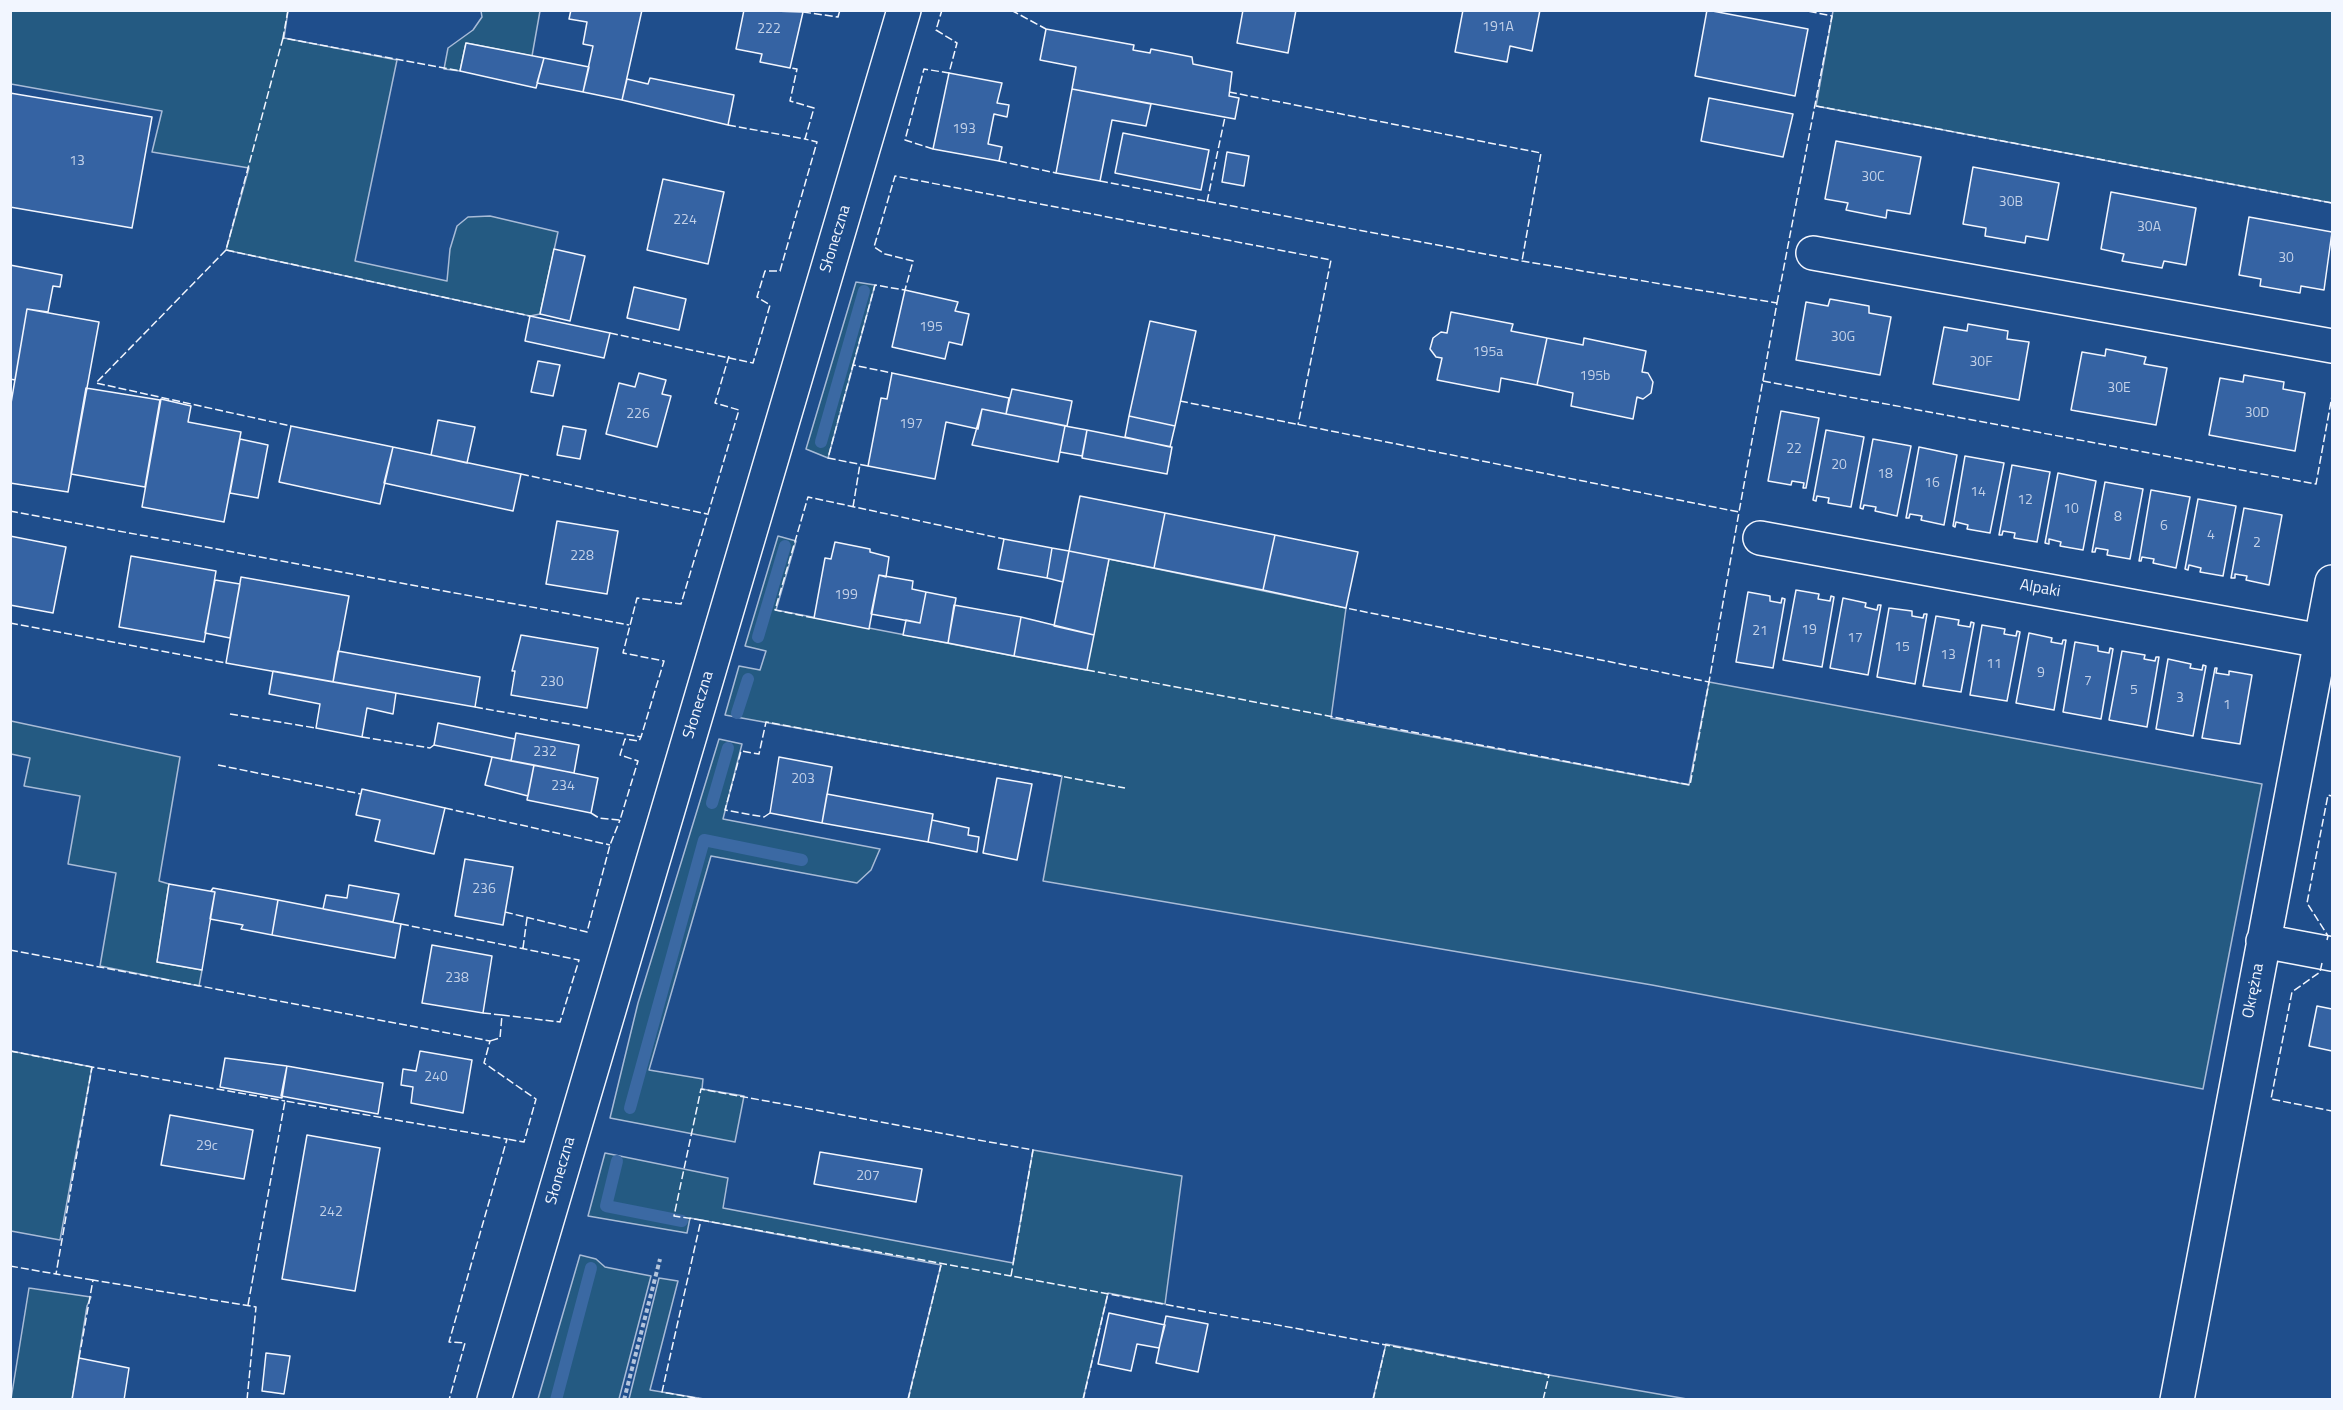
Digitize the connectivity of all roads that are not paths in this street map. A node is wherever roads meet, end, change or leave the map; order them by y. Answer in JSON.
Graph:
{"nodes":[{"id":1,"x":904,"y":10,"type":"edge"},
{"id":2,"x":1813,"y":253,"type":"dead end"},
{"id":3,"x":2332,"y":346,"type":"edge"},
{"id":4,"x":1760,"y":538,"type":"dead end"},
{"id":5,"x":2332,"y":582,"type":"edge"},
{"id":6,"x":2327,"y":642,"type":"edge"},
{"id":7,"x":2264,"y":940,"type":"junction"},
{"id":8,"x":2332,"y":954,"type":"edge"},
{"id":9,"x":494,"y":1400,"type":"edge"},
{"id":10,"x":2177,"y":1400,"type":"edge"}],
"edges":[{"from":1,"to":9,"type":"street","name":"Słoneczna"},
{"from":2,"to":3,"type":"street"},
{"from":4,"to":6,"type":"street","name":"Alpaki"},
{"from":5,"to":6,"type":"street","name":"Okrężna"},
{"from":6,"to":7,"type":"street","name":"Okrężna"},
{"from":7,"to":8,"type":"street"},
{"from":7,"to":10,"type":"street","name":"Okrężna"}]}
